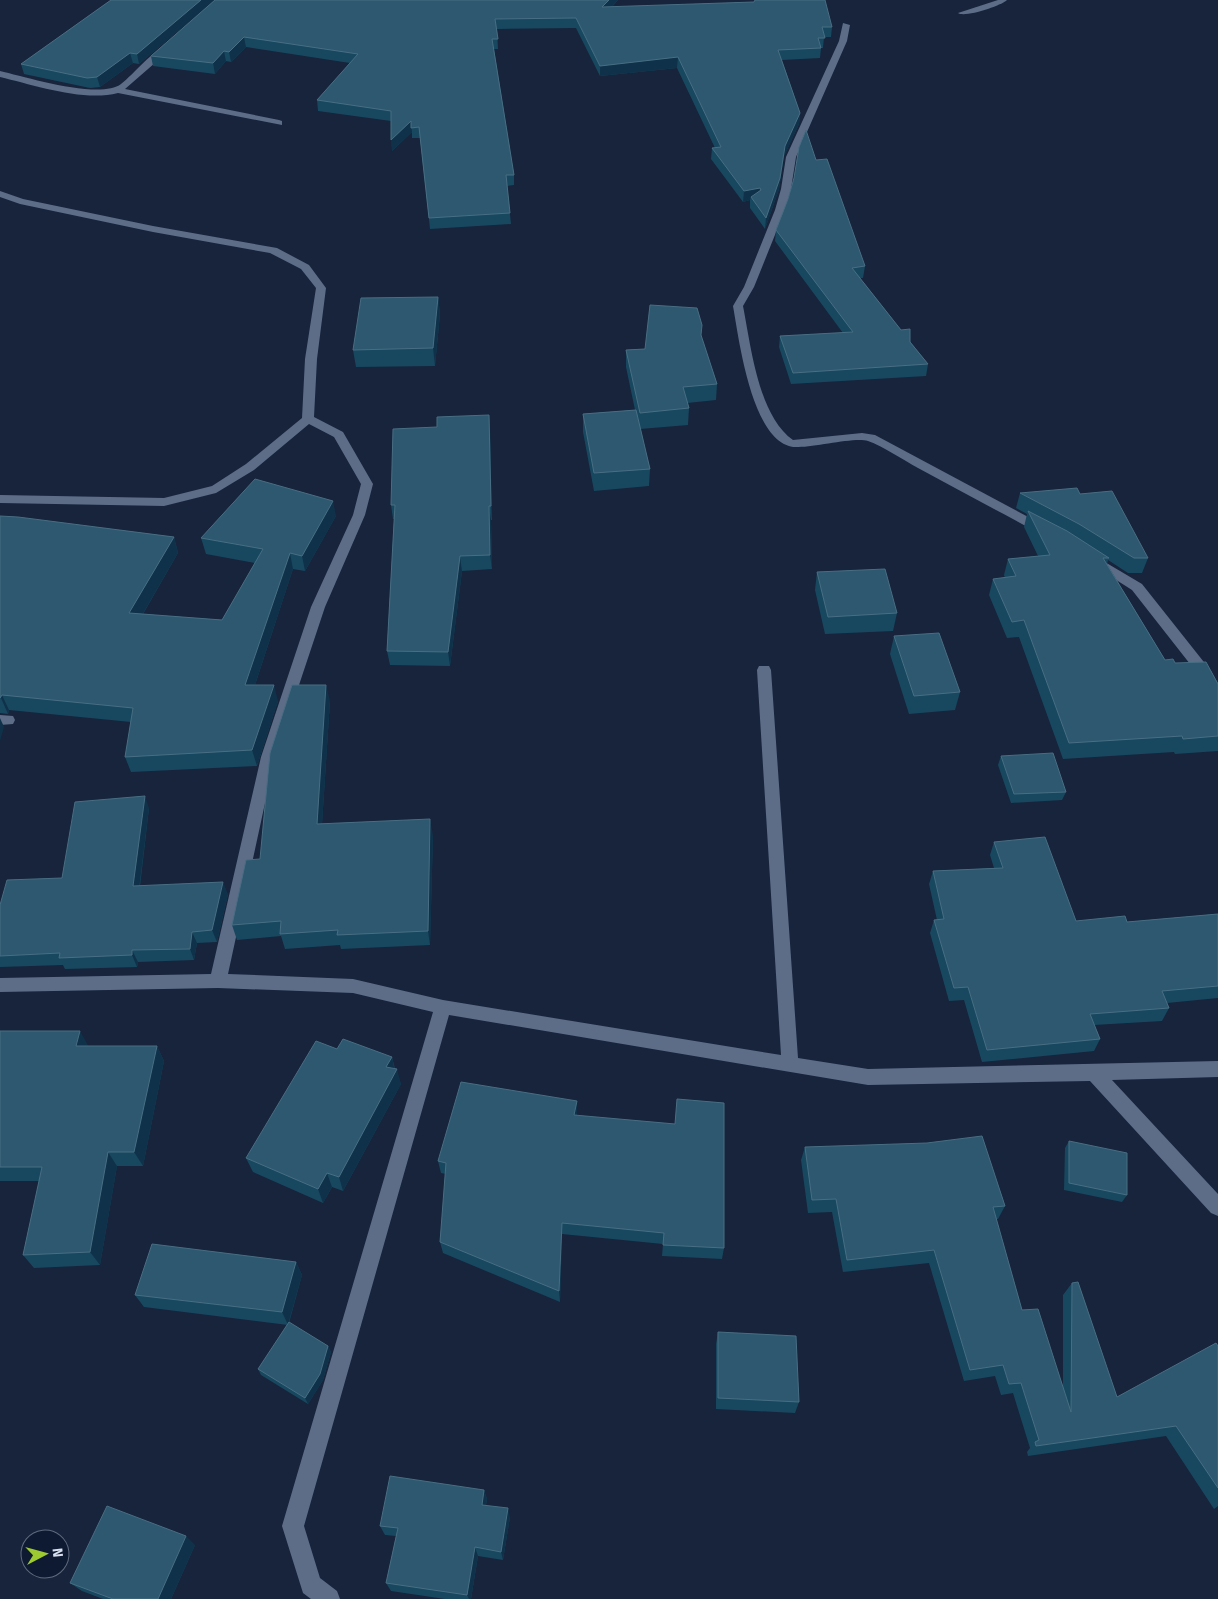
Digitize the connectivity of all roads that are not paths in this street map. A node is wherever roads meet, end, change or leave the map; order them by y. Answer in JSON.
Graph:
{"nodes":[{"id":1,"x":1003,"y":0,"type":"edge"},
{"id":2,"x":962,"y":14,"type":"dead end"},
{"id":3,"x":846,"y":25,"type":"dead end"},
{"id":4,"x":177,"y":39,"type":"edge"},
{"id":5,"x":0,"y":74,"type":"edge"},
{"id":6,"x":117,"y":90,"type":"junction"},
{"id":7,"x":280,"y":123,"type":"dead end"},
{"id":8,"x":0,"y":194,"type":"edge"},
{"id":9,"x":308,"y":419,"type":"junction"},
{"id":10,"x":0,"y":499,"type":"edge"},
{"id":11,"x":1051,"y":534,"type":"edge"},
{"id":12,"x":1083,"y":553,"type":"edge"},
{"id":13,"x":764,"y":670,"type":"dead end"},
{"id":14,"x":1218,"y":697,"type":"edge"},
{"id":15,"x":218,"y":981,"type":"junction"},
{"id":16,"x":0,"y":985,"type":"edge"},
{"id":17,"x":443,"y":1007,"type":"junction"},
{"id":18,"x":790,"y":1064,"type":"junction"},
{"id":19,"x":1218,"y":1069,"type":"edge"},
{"id":20,"x":1094,"y":1074,"type":"junction"},
{"id":21,"x":1218,"y":1207,"type":"edge"},
{"id":22,"x":329,"y":1599,"type":"edge"}],
"edges":[{"from":1,"to":2,"type":"street"},
{"from":3,"to":11,"type":"street"},
{"from":4,"to":6,"type":"street"},
{"from":5,"to":6,"type":"street"},
{"from":6,"to":7,"type":"street"},
{"from":8,"to":9,"type":"street"},
{"from":9,"to":10,"type":"street"},
{"from":9,"to":15,"type":"street"},
{"from":12,"to":14,"type":"street"},
{"from":13,"to":18,"type":"street"},
{"from":15,"to":16,"type":"street"},
{"from":15,"to":17,"type":"street"},
{"from":17,"to":18,"type":"street"},
{"from":17,"to":22,"type":"street"},
{"from":18,"to":20,"type":"street"},
{"from":19,"to":20,"type":"street"},
{"from":20,"to":21,"type":"street"}]}
